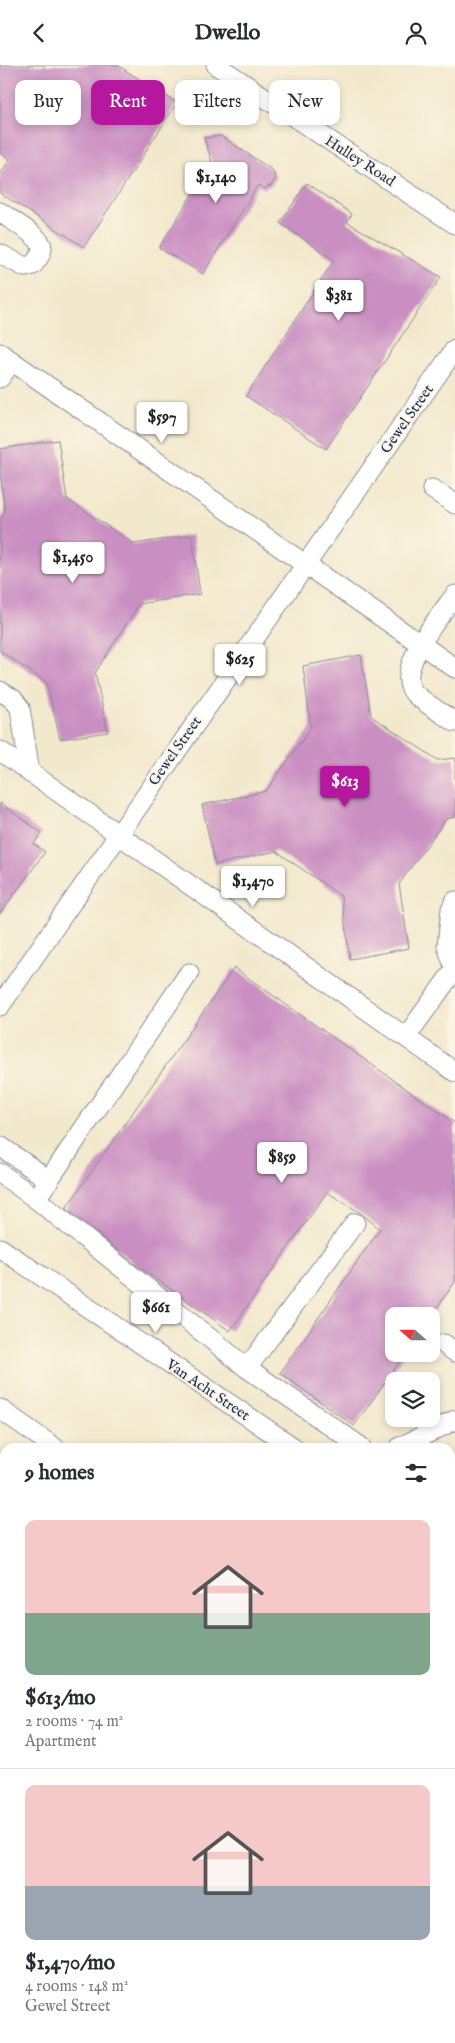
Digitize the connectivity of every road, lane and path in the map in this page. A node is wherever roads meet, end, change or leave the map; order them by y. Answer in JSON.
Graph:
{"nodes":[{"id":1,"x":216,"y":65,"type":"edge"},
{"id":2,"x":0,"y":212,"type":"edge"},
{"id":3,"x":455,"y":224,"type":"edge"},
{"id":4,"x":0,"y":253,"type":"edge"},
{"id":5,"x":455,"y":349,"type":"edge"},
{"id":6,"x":6,"y":357,"type":"edge"},
{"id":7,"x":0,"y":378,"type":"edge"},
{"id":8,"x":432,"y":489,"type":"dead end"},
{"id":9,"x":455,"y":504,"type":"edge"},
{"id":10,"x":305,"y":564,"type":"junction"},
{"id":11,"x":453,"y":604,"type":"edge"},
{"id":12,"x":421,"y":645,"type":"junction"},
{"id":13,"x":455,"y":669,"type":"edge"},
{"id":14,"x":0,"y":691,"type":"edge"},
{"id":15,"x":455,"y":722,"type":"edge"},
{"id":16,"x":0,"y":751,"type":"edge"},
{"id":17,"x":30,"y":773,"type":"junction"},
{"id":18,"x":118,"y":833,"type":"junction"},
{"id":19,"x":455,"y":901,"type":"edge"},
{"id":20,"x":455,"y":969,"type":"edge"},
{"id":21,"x":188,"y":973,"type":"dead end"},
{"id":22,"x":0,"y":1006,"type":"edge"},
{"id":23,"x":406,"y":1037,"type":"junction"},
{"id":24,"x":455,"y":1072,"type":"edge"},
{"id":25,"x":0,"y":1146,"type":"edge"},
{"id":26,"x":0,"y":1173,"type":"edge"},
{"id":27,"x":49,"y":1180,"type":"junction"},
{"id":28,"x":36,"y":1199,"type":"junction"},
{"id":29,"x":355,"y":1223,"type":"dead end"},
{"id":30,"x":0,"y":1248,"type":"edge"},
{"id":31,"x":247,"y":1368,"type":"junction"},
{"id":32,"x":0,"y":1409,"type":"edge"},
{"id":33,"x":455,"y":1420,"type":"edge"},
{"id":34,"x":48,"y":1443,"type":"edge"},
{"id":35,"x":287,"y":1443,"type":"edge"},
{"id":36,"x":355,"y":1443,"type":"edge"},
{"id":37,"x":408,"y":1443,"type":"edge"}],
"edges":[{"from":1,"to":3,"type":"street","name":"Hulley Road"},
{"from":2,"to":4,"type":"street"},
{"from":5,"to":10,"type":"street","name":"Gewel Street"},
{"from":6,"to":7,"type":"street"},
{"from":6,"to":10,"type":"street"},
{"from":8,"to":9,"type":"street"},
{"from":10,"to":12,"type":"street"},
{"from":10,"to":18,"type":"street","name":"Gewel Street"},
{"from":11,"to":12,"type":"street"},
{"from":12,"to":13,"type":"street"},
{"from":12,"to":15,"type":"street"},
{"from":14,"to":17,"type":"street"},
{"from":16,"to":17,"type":"street"},
{"from":17,"to":18,"type":"street"},
{"from":18,"to":22,"type":"street","name":"Gewel Street"},
{"from":18,"to":23,"type":"street"},
{"from":19,"to":20,"type":"street"},
{"from":20,"to":23,"type":"street"},
{"from":21,"to":27,"type":"street"},
{"from":23,"to":24,"type":"street"},
{"from":25,"to":27,"type":"street"},
{"from":26,"to":28,"type":"street"},
{"from":27,"to":28,"type":"street"},
{"from":28,"to":31,"type":"street"},
{"from":29,"to":31,"type":"street"},
{"from":30,"to":35,"type":"street","name":"Van Acht Street"},
{"from":31,"to":36,"type":"street"},
{"from":32,"to":34,"type":"street"},
{"from":33,"to":37,"type":"street"}]}
